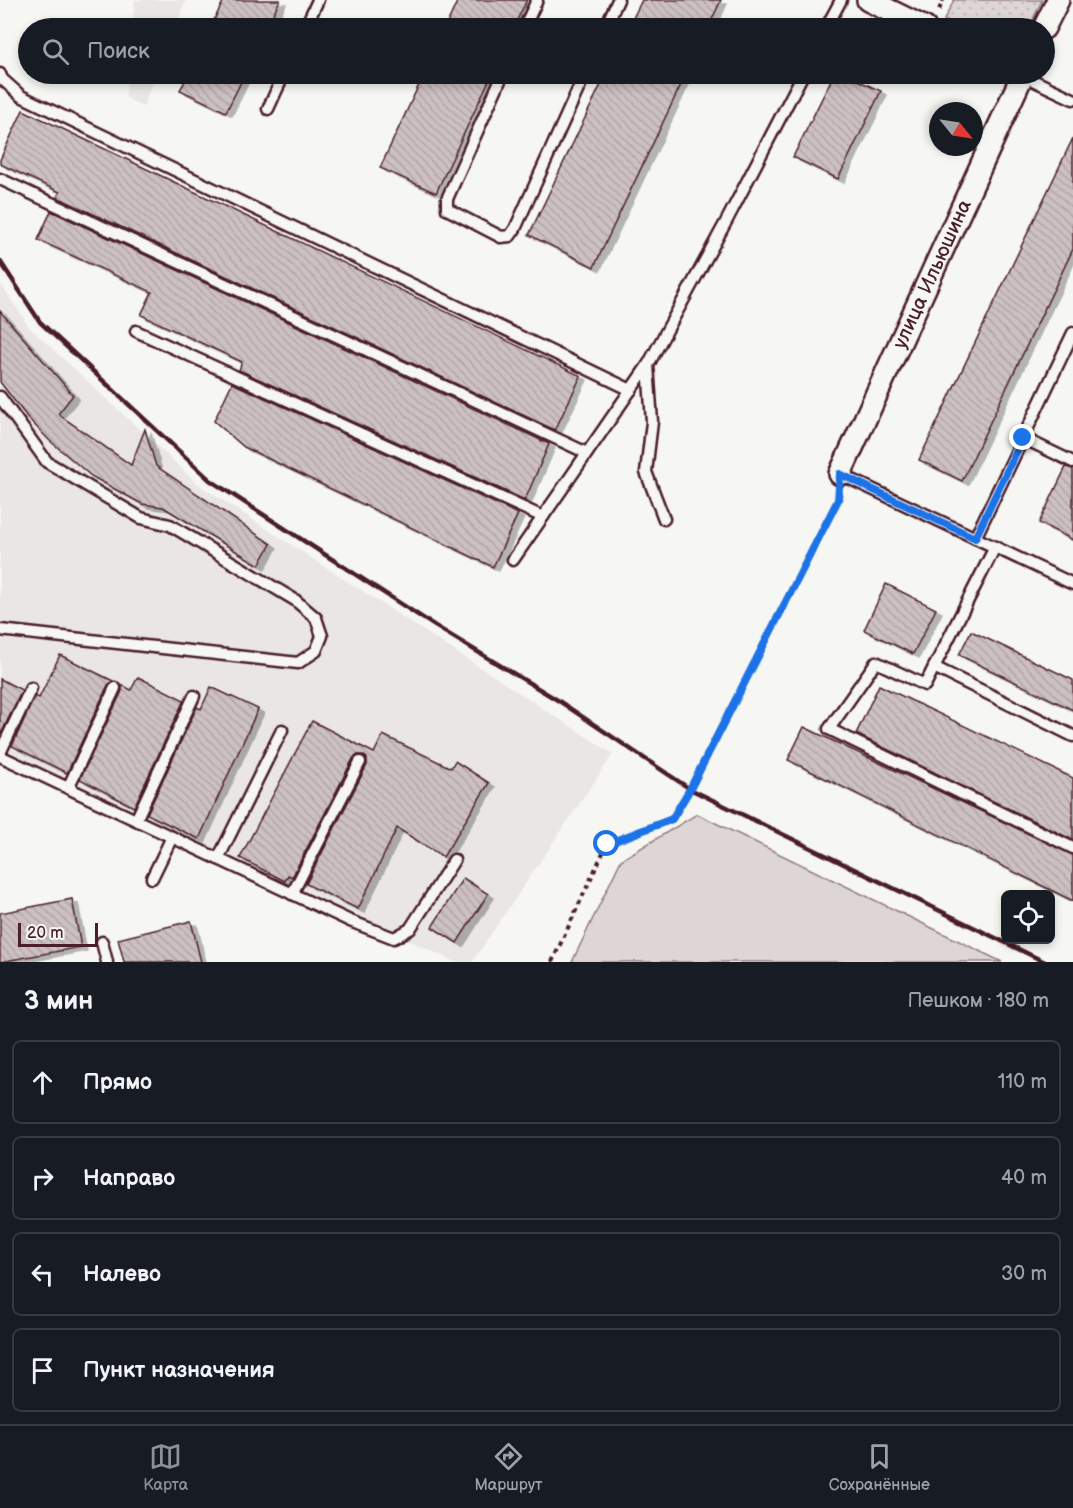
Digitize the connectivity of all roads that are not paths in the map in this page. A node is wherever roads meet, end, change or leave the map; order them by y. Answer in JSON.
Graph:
{"nodes":[{"id":1,"x":318,"y":0,"type":"edge"},
{"id":2,"x":537,"y":0,"type":"edge"},
{"id":3,"x":618,"y":0,"type":"edge"},
{"id":4,"x":841,"y":0,"type":"edge"},
{"id":5,"x":868,"y":0,"type":"edge"},
{"id":6,"x":1058,"y":0,"type":"edge"},
{"id":7,"x":310,"y":18,"type":"edge"},
{"id":8,"x":529,"y":18,"type":"edge"},
{"id":9,"x":610,"y":18,"type":"edge"},
{"id":10,"x":831,"y":18,"type":"edge"},
{"id":11,"x":905,"y":18,"type":"edge"},
{"id":12,"x":1049,"y":18,"type":"edge"},
{"id":13,"x":0,"y":74,"type":"edge"},
{"id":14,"x":279,"y":84,"type":"edge"},
{"id":15,"x":499,"y":84,"type":"edge"},
{"id":16,"x":580,"y":84,"type":"edge"},
{"id":17,"x":798,"y":84,"type":"edge"},
{"id":18,"x":1016,"y":84,"type":"edge"},
{"id":19,"x":1042,"y":84,"type":"edge"},
{"id":20,"x":1073,"y":99,"type":"edge"},
{"id":21,"x":268,"y":109,"type":"dead end"},
{"id":22,"x":0,"y":179,"type":"edge"},
{"id":23,"x":136,"y":332,"type":"dead end"},
{"id":24,"x":1073,"y":333,"type":"edge"},
{"id":25,"x":648,"y":365,"type":"junction"},
{"id":26,"x":631,"y":390,"type":"junction"},
{"id":27,"x":0,"y":397,"type":"edge"},
{"id":28,"x":1023,"y":438,"type":"junction"},
{"id":29,"x":587,"y":453,"type":"junction"},
{"id":30,"x":1073,"y":462,"type":"edge"},
{"id":31,"x":840,"y":474,"type":"joint"},
{"id":32,"x":543,"y":517,"type":"junction"},
{"id":33,"x":664,"y":519,"type":"dead end"},
{"id":34,"x":975,"y":538,"type":"junction"},
{"id":35,"x":995,"y":547,"type":"junction"},
{"id":36,"x":513,"y":561,"type":"dead end"},
{"id":37,"x":1073,"y":584,"type":"edge"},
{"id":38,"x":0,"y":630,"type":"edge"},
{"id":39,"x":934,"y":667,"type":"junction"},
{"id":40,"x":31,"y":688,"type":"dead end"},
{"id":41,"x":116,"y":688,"type":"dead end"},
{"id":42,"x":194,"y":696,"type":"dead end"},
{"id":43,"x":282,"y":730,"type":"dead end"},
{"id":44,"x":1073,"y":736,"type":"edge"},
{"id":45,"x":0,"y":754,"type":"edge"},
{"id":46,"x":360,"y":762,"type":"dead end"},
{"id":47,"x":69,"y":788,"type":"junction"},
{"id":48,"x":136,"y":820,"type":"junction"},
{"id":49,"x":172,"y":837,"type":"junction"},
{"id":50,"x":1073,"y":848,"type":"edge"},
{"id":51,"x":218,"y":859,"type":"junction"},
{"id":52,"x":454,"y":860,"type":"dead end"},
{"id":53,"x":152,"y":878,"type":"dead end"},
{"id":54,"x":292,"y":894,"type":"junction"},
{"id":55,"x":102,"y":942,"type":"dead end"},
{"id":56,"x":107,"y":962,"type":"edge"}],
"edges":[{"from":1,"to":7,"type":"lane"},
{"from":2,"to":8,"type":"lane"},
{"from":3,"to":9,"type":"lane"},
{"from":4,"to":10,"type":"lane"},
{"from":5,"to":11,"type":"street"},
{"from":6,"to":12,"type":"street"},
{"from":13,"to":26,"type":"lane"},
{"from":14,"to":21,"type":"lane"},
{"from":15,"to":16,"type":"lane"},
{"from":17,"to":25,"type":"lane"},
{"from":18,"to":31,"type":"street","name":"улица Ильюшина"},
{"from":19,"to":20,"type":"lane"},
{"from":22,"to":29,"type":"lane"},
{"from":23,"to":32,"type":"lane"},
{"from":24,"to":28,"type":"lane"},
{"from":25,"to":26,"type":"lane"},
{"from":25,"to":33,"type":"lane"},
{"from":26,"to":29,"type":"lane"},
{"from":27,"to":38,"type":"lane"},
{"from":28,"to":30,"type":"lane"},
{"from":28,"to":34,"type":"lane"},
{"from":29,"to":32,"type":"lane"},
{"from":31,"to":34,"type":"lane"},
{"from":32,"to":36,"type":"lane"},
{"from":34,"to":35,"type":"lane"},
{"from":35,"to":37,"type":"lane"},
{"from":35,"to":39,"type":"lane"},
{"from":39,"to":44,"type":"lane"},
{"from":39,"to":50,"type":"lane"},
{"from":40,"to":45,"type":"lane"},
{"from":41,"to":47,"type":"lane"},
{"from":42,"to":48,"type":"lane"},
{"from":43,"to":51,"type":"lane"},
{"from":45,"to":47,"type":"lane"},
{"from":46,"to":54,"type":"lane"},
{"from":47,"to":48,"type":"lane"},
{"from":48,"to":49,"type":"lane"},
{"from":49,"to":51,"type":"lane"},
{"from":49,"to":53,"type":"lane"},
{"from":51,"to":54,"type":"lane"},
{"from":52,"to":54,"type":"lane"},
{"from":55,"to":56,"type":"lane"}]}
